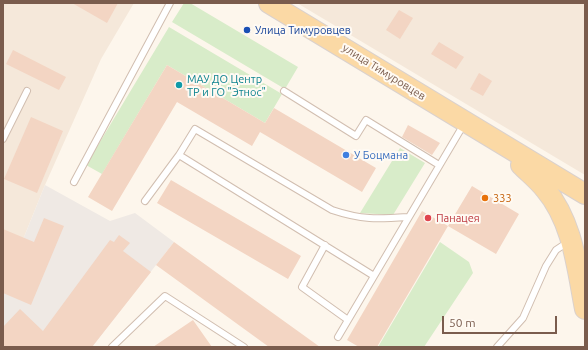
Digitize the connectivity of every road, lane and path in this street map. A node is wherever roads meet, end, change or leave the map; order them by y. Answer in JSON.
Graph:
{"nodes":[{"id":1,"x":170,"y":3,"type":"edge"},
{"id":2,"x":268,"y":3,"type":"edge"},
{"id":3,"x":27,"y":91,"type":"dead end"},
{"id":4,"x":284,"y":92,"type":"dead end"},
{"id":5,"x":465,"y":123,"type":"junction"},
{"id":6,"x":3,"y":139,"type":"edge"},
{"id":7,"x":498,"y":143,"type":"junction"},
{"id":8,"x":179,"y":155,"type":"junction"},
{"id":9,"x":439,"y":166,"type":"junction"},
{"id":10,"x":74,"y":182,"type":"dead end"},
{"id":11,"x":585,"y":194,"type":"edge"},
{"id":12,"x":144,"y":201,"type":"dead end"},
{"id":13,"x":408,"y":218,"type":"junction"},
{"id":14,"x":578,"y":235,"type":"edge"},
{"id":15,"x":325,"y":245,"type":"junction"},
{"id":16,"x":374,"y":276,"type":"junction"},
{"id":17,"x":585,"y":309,"type":"edge"},
{"id":18,"x":348,"y":320,"type":"junction"},
{"id":19,"x":338,"y":336,"type":"dead end"},
{"id":20,"x":112,"y":347,"type":"edge"},
{"id":21,"x":244,"y":347,"type":"edge"},
{"id":22,"x":498,"y":347,"type":"edge"}],
"edges":[{"from":1,"to":10,"type":"lane"},
{"from":2,"to":5,"type":"main road","name":"улица Тимуровцев"},
{"from":3,"to":6,"type":"lane"},
{"from":4,"to":9,"type":"lane"},
{"from":5,"to":7,"type":"main road","name":"улица Тимуровцев"},
{"from":5,"to":9,"type":"lane"},
{"from":7,"to":11,"type":"main road","name":"улица Тимуровцев"},
{"from":7,"to":14,"type":"main road","name":"улица Тимуровцев"},
{"from":8,"to":12,"type":"lane"},
{"from":8,"to":13,"type":"lane"},
{"from":8,"to":15,"type":"lane"},
{"from":9,"to":13,"type":"lane"},
{"from":13,"to":16,"type":"lane"},
{"from":14,"to":17,"type":"main road","name":"улица Тимуровцев"},
{"from":14,"to":22,"type":"lane"},
{"from":15,"to":16,"type":"lane"},
{"from":15,"to":18,"type":"lane"},
{"from":16,"to":18,"type":"lane"},
{"from":18,"to":19,"type":"lane"},
{"from":20,"to":21,"type":"lane"}]}
